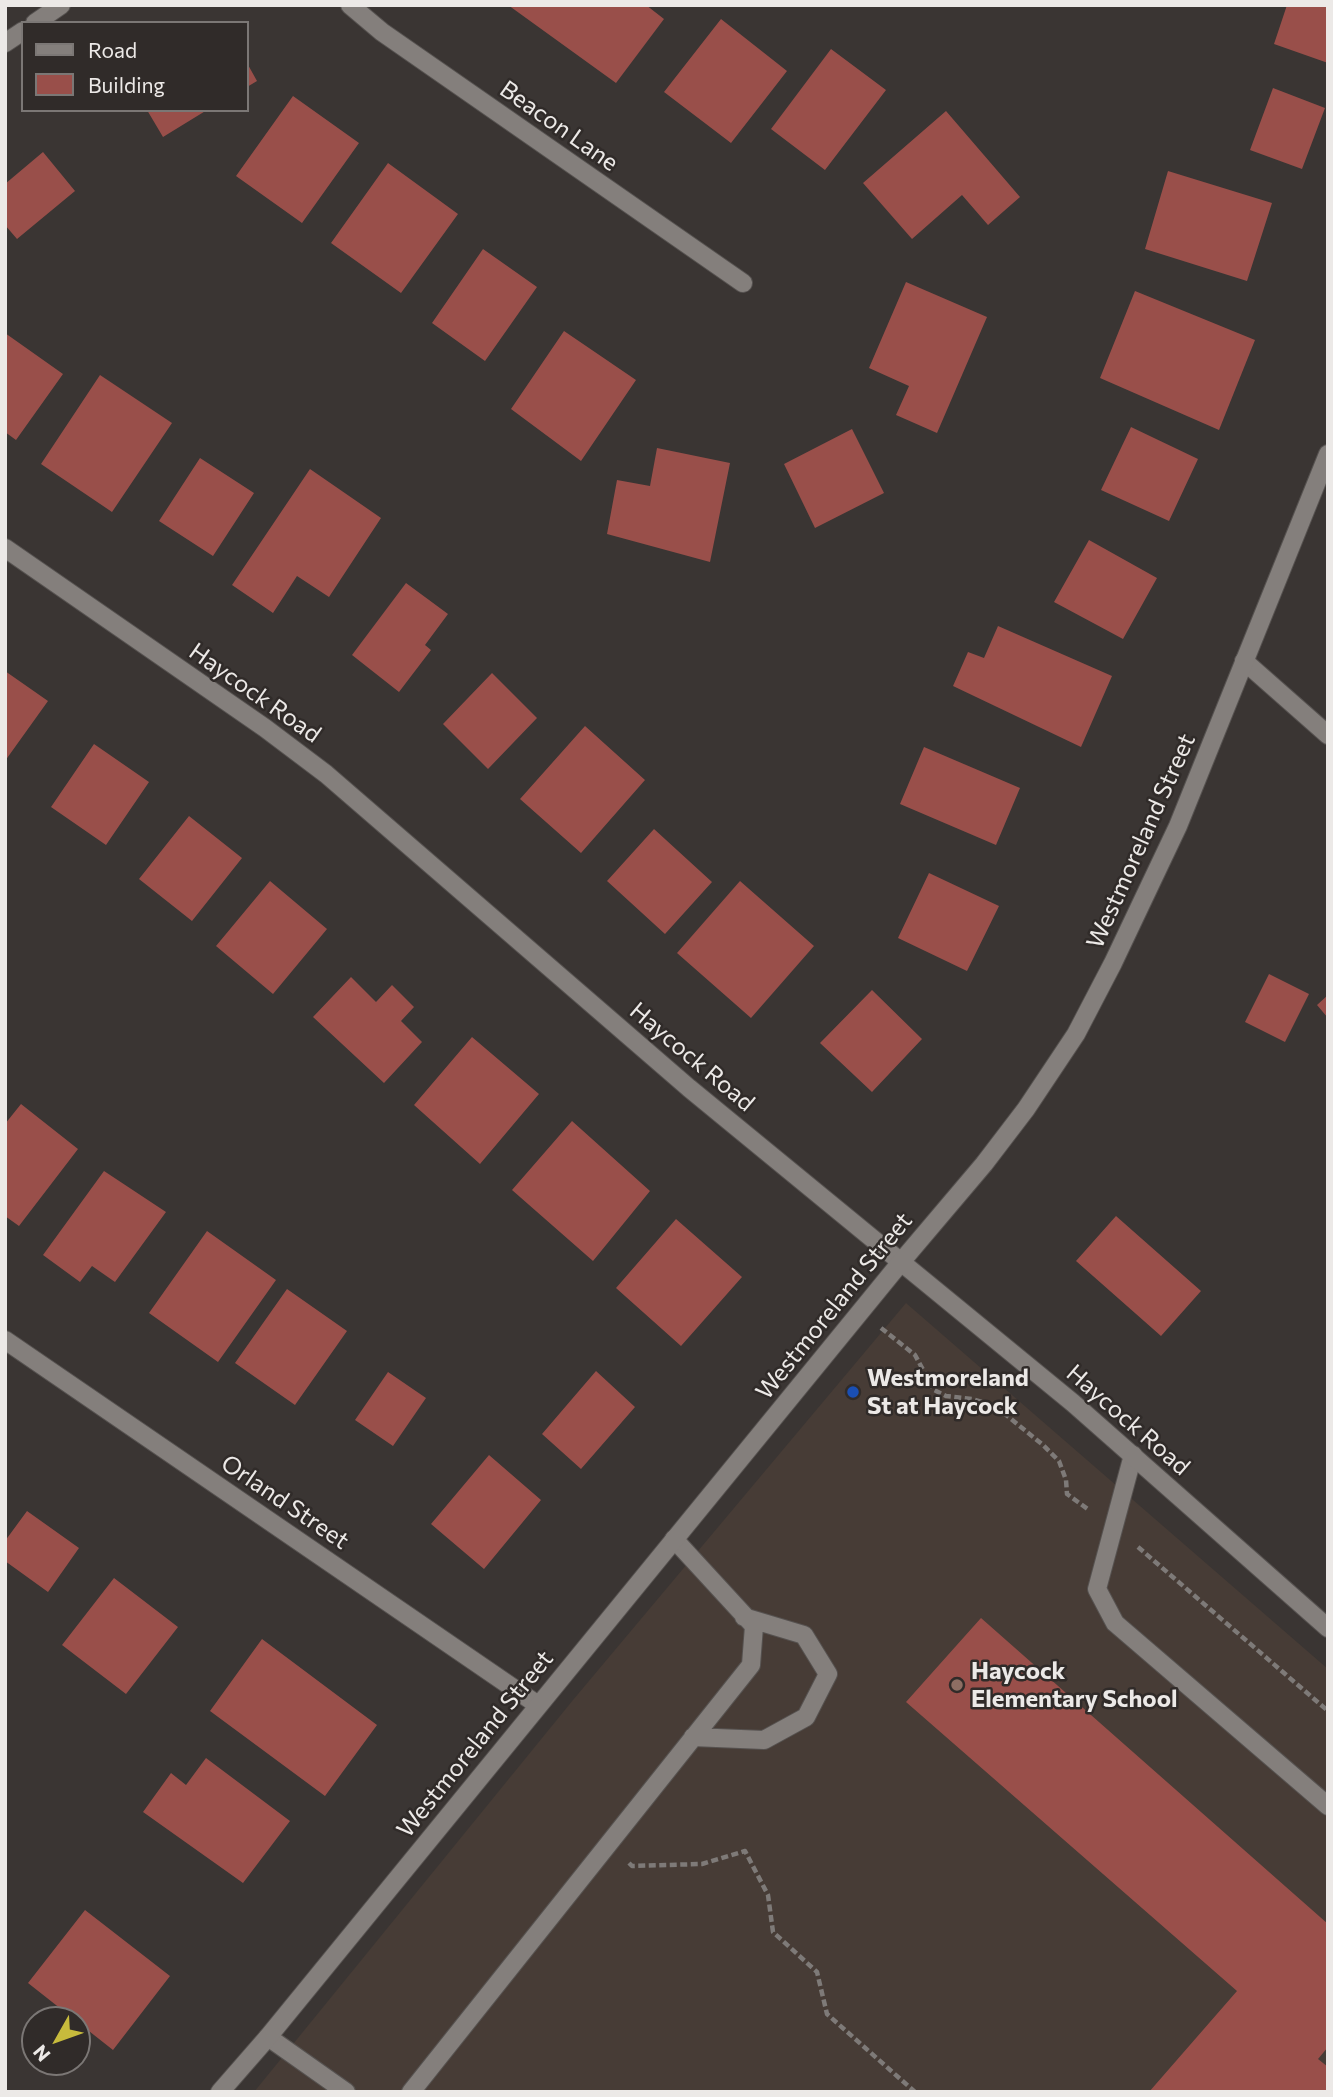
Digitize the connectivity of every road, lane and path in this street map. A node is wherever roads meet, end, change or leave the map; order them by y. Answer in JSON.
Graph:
{"nodes":[{"id":1,"x":61,"y":5,"type":"edge"},
{"id":2,"x":350,"y":5,"type":"edge"},
{"id":3,"x":38,"y":21,"type":"edge"},
{"id":4,"x":21,"y":32,"type":"edge"},
{"id":5,"x":5,"y":43,"type":"edge"},
{"id":6,"x":743,"y":283,"type":"dead end"},
{"id":7,"x":1328,"y":454,"type":"edge"},
{"id":8,"x":5,"y":548,"type":"edge"},
{"id":9,"x":1244,"y":662,"type":"junction"},
{"id":10,"x":1328,"y":735,"type":"edge"},
{"id":11,"x":901,"y":1262,"type":"junction"},
{"id":12,"x":5,"y":1340,"type":"edge"},
{"id":13,"x":1133,"y":1455,"type":"junction"},
{"id":14,"x":674,"y":1539,"type":"junction"},
{"id":15,"x":744,"y":1617,"type":"junction"},
{"id":16,"x":1328,"y":1628,"type":"edge"},
{"id":17,"x":538,"y":1705,"type":"junction"},
{"id":18,"x":693,"y":1737,"type":"junction"},
{"id":19,"x":1328,"y":1806,"type":"edge"},
{"id":20,"x":607,"y":1845,"type":"junction"},
{"id":21,"x":268,"y":2037,"type":"junction"},
{"id":22,"x":220,"y":2092,"type":"edge"},
{"id":23,"x":346,"y":2092,"type":"edge"},
{"id":24,"x":411,"y":2092,"type":"edge"},
{"id":25,"x":915,"y":2092,"type":"edge"}],
"edges":[{"from":1,"to":3,"type":"main road"},
{"from":2,"to":6,"type":"main road","name":"Beacon Lane"},
{"from":4,"to":5,"type":"main road"},
{"from":7,"to":9,"type":"main road","name":"Westmoreland Street"},
{"from":8,"to":11,"type":"main road","name":"Haycock Road"},
{"from":9,"to":10,"type":"main road"},
{"from":9,"to":11,"type":"main road","name":"Westmoreland Street"},
{"from":11,"to":13,"type":"main road","name":"Haycock Road"},
{"from":11,"to":14,"type":"main road","name":"Westmoreland Street"},
{"from":12,"to":17,"type":"main road","name":"Orland Street"},
{"from":13,"to":16,"type":"main road","name":"Haycock Road"},
{"from":13,"to":19,"type":"main road"},
{"from":14,"to":15,"type":"main road"},
{"from":14,"to":17,"type":"main road","name":"Westmoreland Street"},
{"from":15,"to":18,"type":"main road"},
{"from":15,"to":18,"type":"main road"},
{"from":17,"to":21,"type":"main road","name":"Westmoreland Street"},
{"from":18,"to":20,"type":"main road"},
{"from":20,"to":24,"type":"main road"},
{"from":20,"to":25,"type":"path"},
{"from":21,"to":22,"type":"main road","name":"Westmoreland Street"},
{"from":21,"to":23,"type":"main road"}]}
